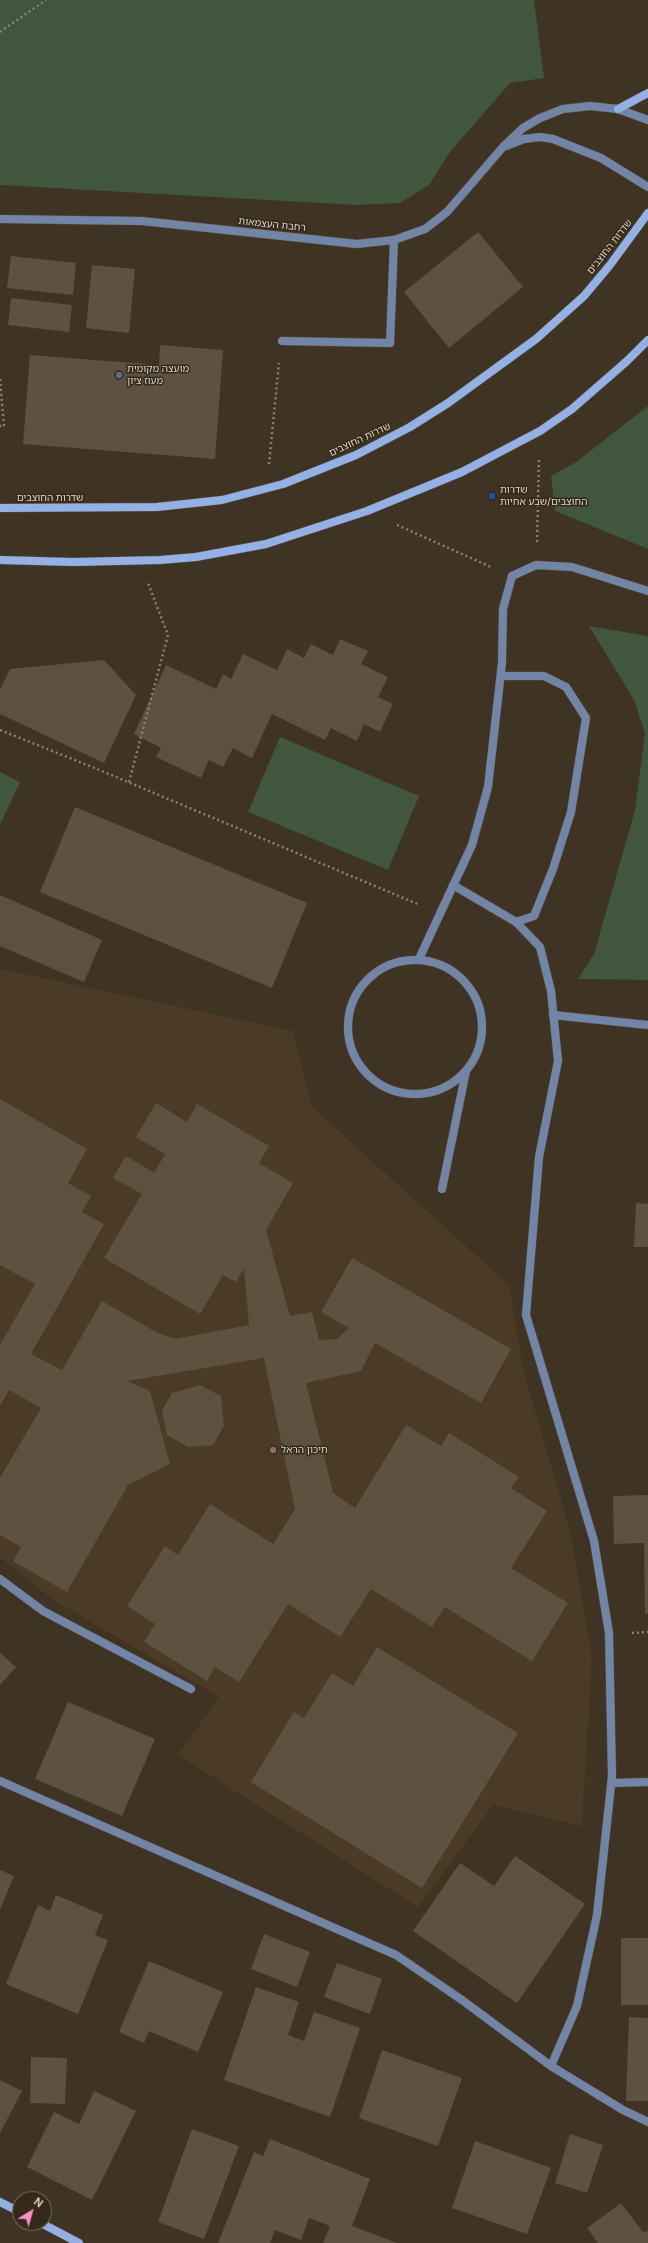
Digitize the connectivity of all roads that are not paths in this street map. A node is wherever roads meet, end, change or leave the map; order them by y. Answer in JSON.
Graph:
{"nodes":[{"id":1,"x":648,"y":93,"type":"edge"},
{"id":2,"x":618,"y":109,"type":"junction"},
{"id":3,"x":648,"y":120,"type":"edge"},
{"id":4,"x":503,"y":147,"type":"junction"},
{"id":5,"x":648,"y":187,"type":"edge"},
{"id":6,"x":648,"y":213,"type":"edge"},
{"id":7,"x":0,"y":219,"type":"edge"},
{"id":8,"x":394,"y":240,"type":"junction"},
{"id":9,"x":648,"y":340,"type":"edge"},
{"id":10,"x":282,"y":341,"type":"road end"},
{"id":11,"x":0,"y":508,"type":"edge"},
{"id":12,"x":0,"y":560,"type":"edge"},
{"id":13,"x":648,"y":591,"type":"edge"},
{"id":14,"x":501,"y":676,"type":"junction"},
{"id":15,"x":453,"y":886,"type":"junction"},
{"id":16,"x":516,"y":922,"type":"junction"},
{"id":17,"x":420,"y":959,"type":"junction"},
{"id":18,"x":553,"y":1015,"type":"junction"},
{"id":19,"x":648,"y":1025,"type":"edge"},
{"id":20,"x":466,"y":1071,"type":"junction"},
{"id":21,"x":442,"y":1189,"type":"dead end"},
{"id":22,"x":0,"y":1579,"type":"edge"},
{"id":23,"x":191,"y":1689,"type":"dead end"},
{"id":24,"x":0,"y":1781,"type":"edge"},
{"id":25,"x":612,"y":1782,"type":"junction"},
{"id":26,"x":648,"y":1782,"type":"edge"},
{"id":27,"x":551,"y":2066,"type":"junction"},
{"id":28,"x":648,"y":2122,"type":"edge"},
{"id":29,"x":0,"y":2202,"type":"edge"},
{"id":30,"x":12,"y":2208,"type":"edge"},
{"id":31,"x":52,"y":2229,"type":"edge"},
{"id":32,"x":79,"y":2243,"type":"edge"}],
"edges":[{"from":1,"to":2,"type":"main road"},
{"from":2,"to":3,"type":"street","name":"רחבת העצמאות"},
{"from":2,"to":4,"type":"street","name":"רחבת העצמאות"},
{"from":4,"to":5,"type":"street","name":"רחבת העצמאות"},
{"from":4,"to":8,"type":"street","name":"רחבת העצמאות"},
{"from":6,"to":11,"type":"main road","name":"שדרות החוצבים"},
{"from":7,"to":8,"type":"street","name":"רחבת העצמאות"},
{"from":8,"to":10,"type":"street"},
{"from":9,"to":12,"type":"main road"},
{"from":13,"to":14,"type":"street"},
{"from":14,"to":15,"type":"street"},
{"from":14,"to":16,"type":"street"},
{"from":15,"to":16,"type":"street"},
{"from":15,"to":17,"type":"street"},
{"from":16,"to":18,"type":"street"},
{"from":17,"to":20,"type":"street"},
{"from":17,"to":20,"type":"street"},
{"from":18,"to":19,"type":"street"},
{"from":18,"to":25,"type":"street"},
{"from":20,"to":21,"type":"street"},
{"from":22,"to":23,"type":"street"},
{"from":24,"to":27,"type":"street"},
{"from":25,"to":26,"type":"street"},
{"from":25,"to":27,"type":"street"},
{"from":27,"to":28,"type":"street"},
{"from":29,"to":30,"type":"main road"},
{"from":31,"to":32,"type":"main road"}]}
